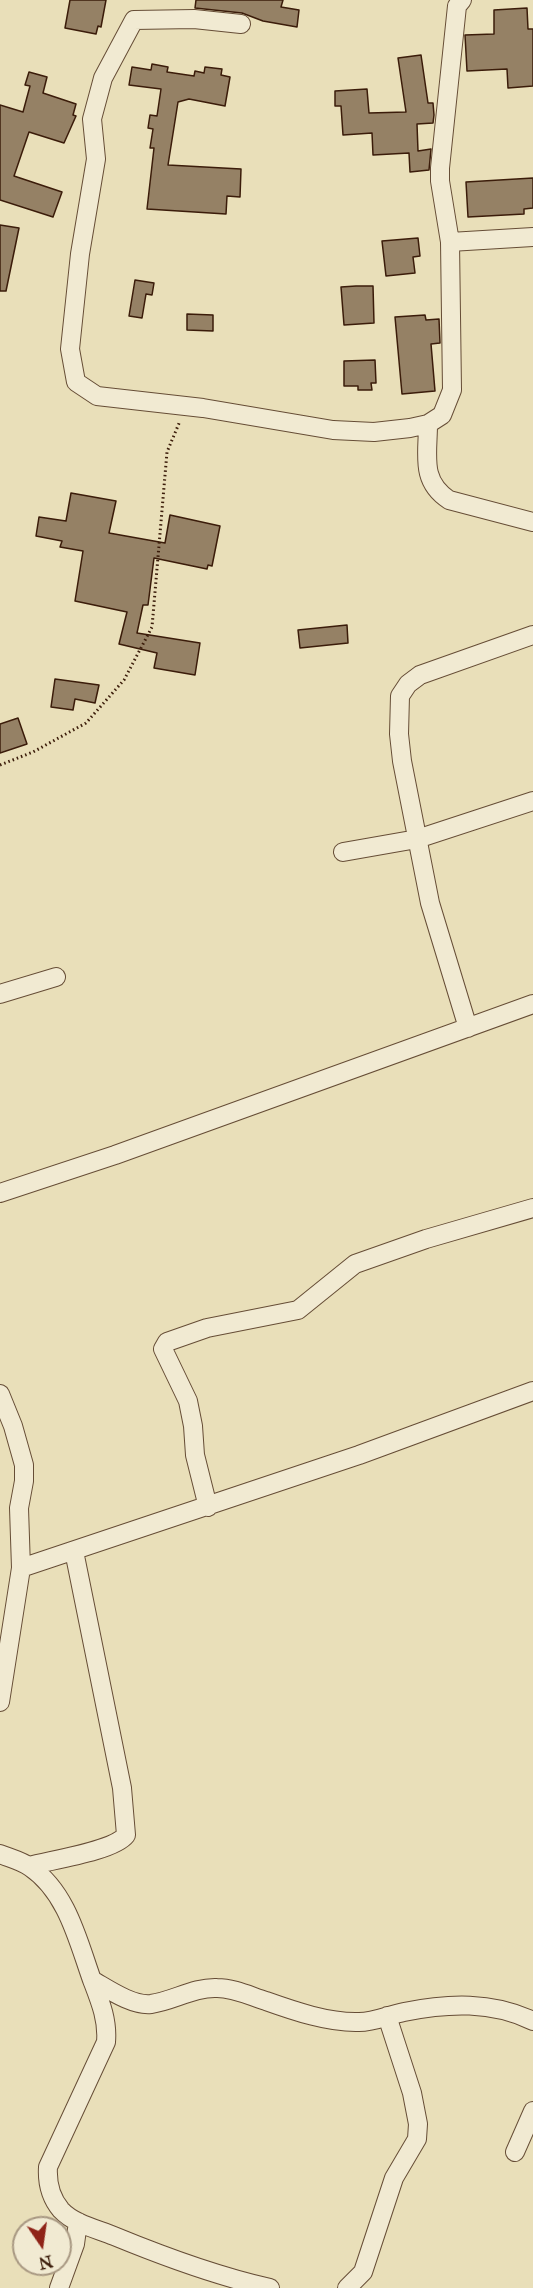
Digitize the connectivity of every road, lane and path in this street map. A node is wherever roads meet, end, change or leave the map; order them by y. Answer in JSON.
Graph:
{"nodes":[{"id":1,"x":462,"y":0,"type":"edge"},
{"id":2,"x":241,"y":24,"type":"dead end"},
{"id":3,"x":533,"y":237,"type":"edge"},
{"id":4,"x":450,"y":242,"type":"junction"},
{"id":5,"x":203,"y":408,"type":"junction"},
{"id":6,"x":429,"y":424,"type":"junction"},
{"id":7,"x":533,"y":522,"type":"edge"},
{"id":8,"x":533,"y":635,"type":"edge"},
{"id":9,"x":0,"y":765,"type":"edge"},
{"id":10,"x":533,"y":801,"type":"edge"},
{"id":11,"x":417,"y":839,"type":"junction"},
{"id":12,"x":343,"y":852,"type":"dead end"},
{"id":13,"x":56,"y":977,"type":"dead end"},
{"id":14,"x":0,"y":994,"type":"edge"},
{"id":15,"x":533,"y":1004,"type":"edge"},
{"id":16,"x":468,"y":1028,"type":"junction"},
{"id":17,"x":0,"y":1192,"type":"edge"},
{"id":18,"x":533,"y":1208,"type":"edge"},
{"id":19,"x":533,"y":1390,"type":"edge"},
{"id":20,"x":0,"y":1394,"type":"edge"},
{"id":21,"x":208,"y":1507,"type":"junction"},
{"id":22,"x":74,"y":1551,"type":"junction"},
{"id":23,"x":21,"y":1568,"type":"junction"},
{"id":24,"x":5,"y":1636,"type":"edge"},
{"id":25,"x":0,"y":1702,"type":"edge"},
{"id":26,"x":0,"y":1854,"type":"edge"},
{"id":27,"x":29,"y":1866,"type":"junction"},
{"id":28,"x":92,"y":1980,"type":"junction"},
{"id":29,"x":387,"y":2016,"type":"junction"},
{"id":30,"x":533,"y":2021,"type":"edge"},
{"id":31,"x":533,"y":2111,"type":"edge"},
{"id":32,"x":514,"y":2152,"type":"dead end"},
{"id":33,"x":78,"y":2222,"type":"junction"},
{"id":34,"x":213,"y":2281,"type":"edge"},
{"id":35,"x":59,"y":2288,"type":"edge"},
{"id":36,"x":270,"y":2288,"type":"edge"},
{"id":37,"x":347,"y":2288,"type":"edge"}],
"edges":[{"from":1,"to":4,"type":"street"},
{"from":2,"to":5,"type":"street"},
{"from":3,"to":4,"type":"street"},
{"from":4,"to":6,"type":"street"},
{"from":5,"to":6,"type":"street"},
{"from":5,"to":9,"type":"path"},
{"from":6,"to":7,"type":"street"},
{"from":8,"to":11,"type":"street"},
{"from":10,"to":11,"type":"street"},
{"from":11,"to":12,"type":"street"},
{"from":11,"to":16,"type":"street"},
{"from":13,"to":14,"type":"street"},
{"from":15,"to":16,"type":"street"},
{"from":16,"to":17,"type":"street"},
{"from":18,"to":21,"type":"street"},
{"from":19,"to":21,"type":"street"},
{"from":20,"to":23,"type":"street"},
{"from":21,"to":22,"type":"street"},
{"from":22,"to":23,"type":"street"},
{"from":22,"to":27,"type":"street"},
{"from":23,"to":24,"type":"street"},
{"from":24,"to":25,"type":"street"},
{"from":26,"to":27,"type":"street"},
{"from":27,"to":28,"type":"street"},
{"from":28,"to":29,"type":"street"},
{"from":28,"to":33,"type":"street"},
{"from":29,"to":30,"type":"street"},
{"from":29,"to":37,"type":"street"},
{"from":31,"to":32,"type":"street"},
{"from":33,"to":34,"type":"street"},
{"from":33,"to":35,"type":"street"},
{"from":34,"to":36,"type":"street"}]}
